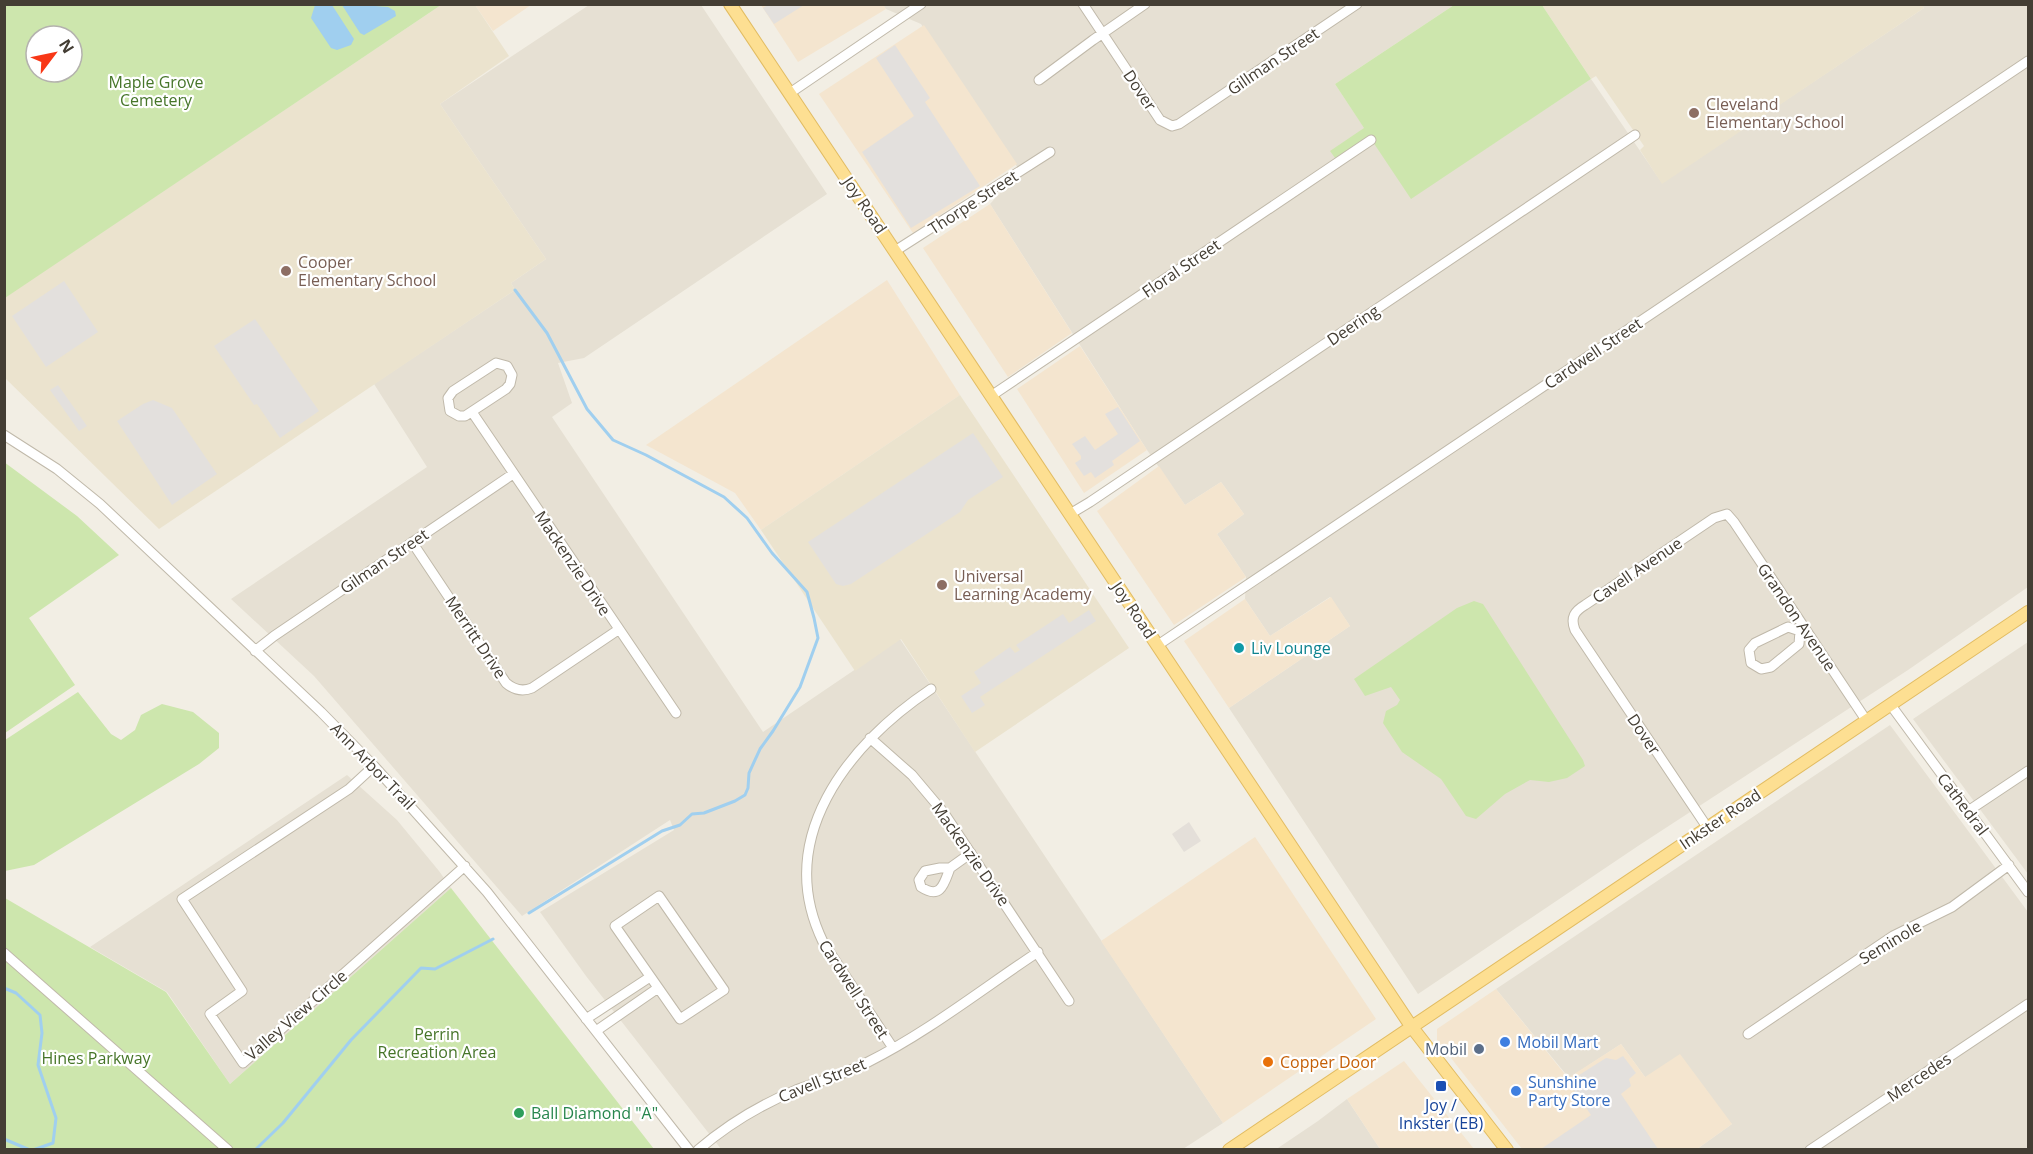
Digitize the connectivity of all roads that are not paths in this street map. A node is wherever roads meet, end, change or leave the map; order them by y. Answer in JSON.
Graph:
{"nodes":[{"id":1,"x":730,"y":4,"type":"edge"},
{"id":2,"x":921,"y":4,"type":"edge"},
{"id":3,"x":1083,"y":4,"type":"edge"},
{"id":4,"x":1145,"y":4,"type":"edge"},
{"id":5,"x":1357,"y":4,"type":"edge"},
{"id":6,"x":1102,"y":33,"type":"junction"},
{"id":7,"x":2028,"y":61,"type":"edge"},
{"id":8,"x":1039,"y":80,"type":"dead end"},
{"id":9,"x":790,"y":93,"type":"junction"},
{"id":10,"x":1218,"y":98,"type":"joint"},
{"id":11,"x":1635,"y":135,"type":"dead end"},
{"id":12,"x":1371,"y":140,"type":"dead end"},
{"id":13,"x":1050,"y":152,"type":"dead end"},
{"id":14,"x":895,"y":251,"type":"junction"},
{"id":15,"x":991,"y":396,"type":"junction"},
{"id":16,"x":472,"y":412,"type":"junction"},
{"id":17,"x":4,"y":435,"type":"edge"},
{"id":18,"x":513,"y":474,"type":"junction"},
{"id":19,"x":1070,"y":513,"type":"junction"},
{"id":20,"x":1727,"y":514,"type":"joint"},
{"id":21,"x":412,"y":542,"type":"junction"},
{"id":22,"x":2028,"y":612,"type":"edge"},
{"id":23,"x":1802,"y":629,"type":"junction"},
{"id":24,"x":618,"y":630,"type":"junction"},
{"id":25,"x":1582,"y":640,"type":"joint"},
{"id":26,"x":1158,"y":645,"type":"junction"},
{"id":27,"x":255,"y":651,"type":"junction"},
{"id":28,"x":931,"y":689,"type":"dead end"},
{"id":29,"x":1890,"y":704,"type":"junction"},
{"id":30,"x":676,"y":714,"type":"dead end"},
{"id":31,"x":1866,"y":720,"type":"junction"},
{"id":32,"x":870,"y":738,"type":"junction"},
{"id":33,"x":374,"y":766,"type":"junction"},
{"id":34,"x":2028,"y":771,"type":"edge"},
{"id":35,"x":1968,"y":811,"type":"junction"},
{"id":36,"x":1707,"y":827,"type":"junction"},
{"id":37,"x":971,"y":853,"type":"junction"},
{"id":38,"x":2009,"y":865,"type":"junction"},
{"id":39,"x":465,"y":866,"type":"junction"},
{"id":40,"x":950,"y":868,"type":"dead end"},
{"id":41,"x":2028,"y":892,"type":"edge"},
{"id":42,"x":1038,"y":952,"type":"junction"},
{"id":43,"x":4,"y":953,"type":"edge"},
{"id":44,"x":650,"y":977,"type":"junction"},
{"id":45,"x":658,"y":988,"type":"junction"},
{"id":46,"x":1069,"y":1001,"type":"dead end"},
{"id":47,"x":2028,"y":1004,"type":"edge"},
{"id":48,"x":586,"y":1019,"type":"junction"},
{"id":49,"x":1411,"y":1026,"type":"junction"},
{"id":50,"x":596,"y":1030,"type":"junction"},
{"id":51,"x":1748,"y":1034,"type":"dead end"},
{"id":52,"x":893,"y":1048,"type":"junction"},
{"id":53,"x":1234,"y":1148,"type":"edge"},
{"id":54,"x":228,"y":1149,"type":"edge"},
{"id":55,"x":689,"y":1149,"type":"edge"},
{"id":56,"x":698,"y":1149,"type":"edge"},
{"id":57,"x":1507,"y":1149,"type":"edge"},
{"id":58,"x":1810,"y":1149,"type":"edge"}],
"edges":[{"from":1,"to":9,"type":"main road","name":"Joy Road"},
{"from":2,"to":9,"type":"street"},
{"from":3,"to":6,"type":"street","name":"Dover"},
{"from":4,"to":6,"type":"street"},
{"from":5,"to":10,"type":"street","name":"Gillman Street"},
{"from":6,"to":8,"type":"street"},
{"from":6,"to":10,"type":"street","name":"Dover"},
{"from":7,"to":26,"type":"street","name":"Cardwell Street"},
{"from":9,"to":14,"type":"main road","name":"Joy Road"},
{"from":11,"to":19,"type":"street","name":"Deering"},
{"from":12,"to":15,"type":"street","name":"Floral Street"},
{"from":13,"to":14,"type":"street","name":"Thorpe Street"},
{"from":14,"to":15,"type":"main road","name":"Joy Road"},
{"from":15,"to":19,"type":"main road","name":"Joy Road"},
{"from":16,"to":16,"type":"street"},
{"from":16,"to":18,"type":"street","name":"Mackenzie Drive"},
{"from":17,"to":27,"type":"street","name":"Ann Arbor Trail"},
{"from":18,"to":21,"type":"street","name":"Gilman Street"},
{"from":18,"to":24,"type":"street","name":"Mackenzie Drive"},
{"from":19,"to":26,"type":"main road","name":"Joy Road"},
{"from":20,"to":23,"type":"street","name":"Grandon Avenue"},
{"from":20,"to":25,"type":"street","name":"Cavell Avenue"},
{"from":21,"to":24,"type":"street","name":"Merritt Drive"},
{"from":21,"to":27,"type":"street","name":"Gilman Street"},
{"from":22,"to":29,"type":"main road","name":"Inkster Road"},
{"from":23,"to":23,"type":"street"},
{"from":23,"to":31,"type":"street","name":"Grandon Avenue"},
{"from":24,"to":30,"type":"street","name":"Mackenzie Drive"},
{"from":25,"to":36,"type":"street","name":"Dover"},
{"from":26,"to":49,"type":"main road","name":"Joy Road"},
{"from":27,"to":33,"type":"street","name":"Ann Arbor Trail"},
{"from":28,"to":32,"type":"street","name":"Cardwell Street"},
{"from":29,"to":31,"type":"main road","name":"Inkster Road"},
{"from":29,"to":35,"type":"street","name":"Cathedral"},
{"from":31,"to":36,"type":"main road","name":"Inkster Road"},
{"from":32,"to":37,"type":"street","name":"Mackenzie Drive"},
{"from":32,"to":52,"type":"street","name":"Cardwell Street"},
{"from":33,"to":39,"type":"street","name":"Ann Arbor Trail"},
{"from":33,"to":39,"type":"street","name":"Valley View Circle"},
{"from":34,"to":35,"type":"street"},
{"from":35,"to":38,"type":"street","name":"Cathedral"},
{"from":36,"to":49,"type":"main road","name":"Inkster Road"},
{"from":37,"to":40,"type":"street"},
{"from":37,"to":42,"type":"street","name":"Mackenzie Drive"},
{"from":38,"to":41,"type":"street","name":"Cathedral"},
{"from":38,"to":51,"type":"street","name":"Seminole"},
{"from":39,"to":48,"type":"street","name":"Ann Arbor Trail"},
{"from":42,"to":46,"type":"street","name":"Mackenzie Drive"},
{"from":42,"to":52,"type":"street","name":"Cavell Street"},
{"from":43,"to":54,"type":"street"},
{"from":44,"to":45,"type":"street"},
{"from":44,"to":45,"type":"street"},
{"from":44,"to":48,"type":"street"},
{"from":45,"to":50,"type":"street"},
{"from":47,"to":58,"type":"street","name":"Mercedes"},
{"from":48,"to":50,"type":"street","name":"Ann Arbor Trail"},
{"from":49,"to":53,"type":"main road","name":"Inkster Road"},
{"from":49,"to":57,"type":"main road","name":"Joy Road"},
{"from":50,"to":55,"type":"street","name":"Ann Arbor Trail"},
{"from":52,"to":56,"type":"street","name":"Cavell Street"}]}
